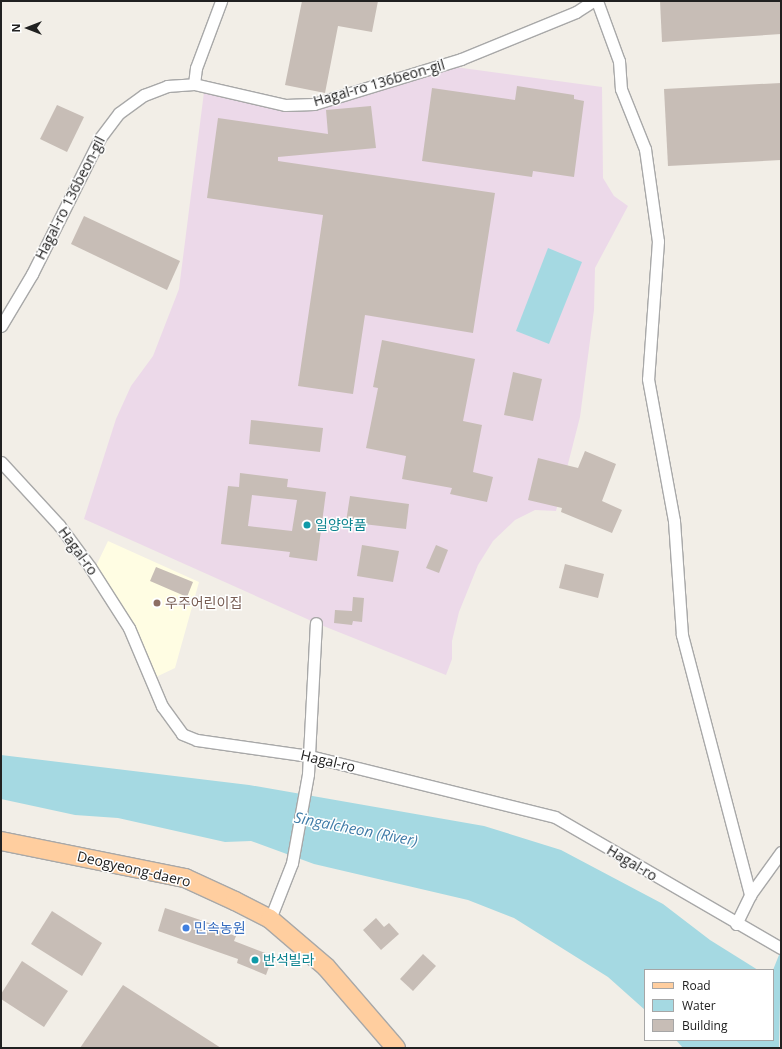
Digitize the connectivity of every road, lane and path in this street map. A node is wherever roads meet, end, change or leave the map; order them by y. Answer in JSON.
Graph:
{"nodes":[{"id":1,"x":221,"y":1,"type":"edge"},
{"id":2,"x":593,"y":1,"type":"edge"},
{"id":3,"x":597,"y":1,"type":"edge"},
{"id":4,"x":194,"y":84,"type":"junction"},
{"id":5,"x":1,"y":326,"type":"edge"},
{"id":6,"x":1,"y":462,"type":"edge"},
{"id":7,"x":316,"y":623,"type":"dead end"},
{"id":8,"x":309,"y":756,"type":"junction"},
{"id":9,"x":1,"y":841,"type":"edge"},
{"id":10,"x":781,"y":852,"type":"edge"},
{"id":11,"x":750,"y":895,"type":"junction"},
{"id":12,"x":270,"y":919,"type":"junction"},
{"id":13,"x":736,"y":924,"type":"junction"},
{"id":14,"x":781,"y":948,"type":"edge"},
{"id":15,"x":396,"y":1048,"type":"edge"}],
"edges":[{"from":1,"to":4,"type":"street"},
{"from":2,"to":4,"type":"street","name":"Hagal-ro 136beon-gil"},
{"from":3,"to":11,"type":"street"},
{"from":4,"to":5,"type":"street","name":"Hagal-ro 136beon-gil"},
{"from":6,"to":8,"type":"street","name":"Hagal-ro"},
{"from":7,"to":8,"type":"street"},
{"from":8,"to":12,"type":"street"},
{"from":8,"to":13,"type":"street","name":"Hagal-ro"},
{"from":9,"to":12,"type":"main road","name":"Deogyeong-daero"},
{"from":10,"to":11,"type":"street"},
{"from":11,"to":13,"type":"street"},
{"from":12,"to":15,"type":"main road","name":"Deogyeong-daero"},
{"from":13,"to":14,"type":"street","name":"Hagal-ro"}]}
